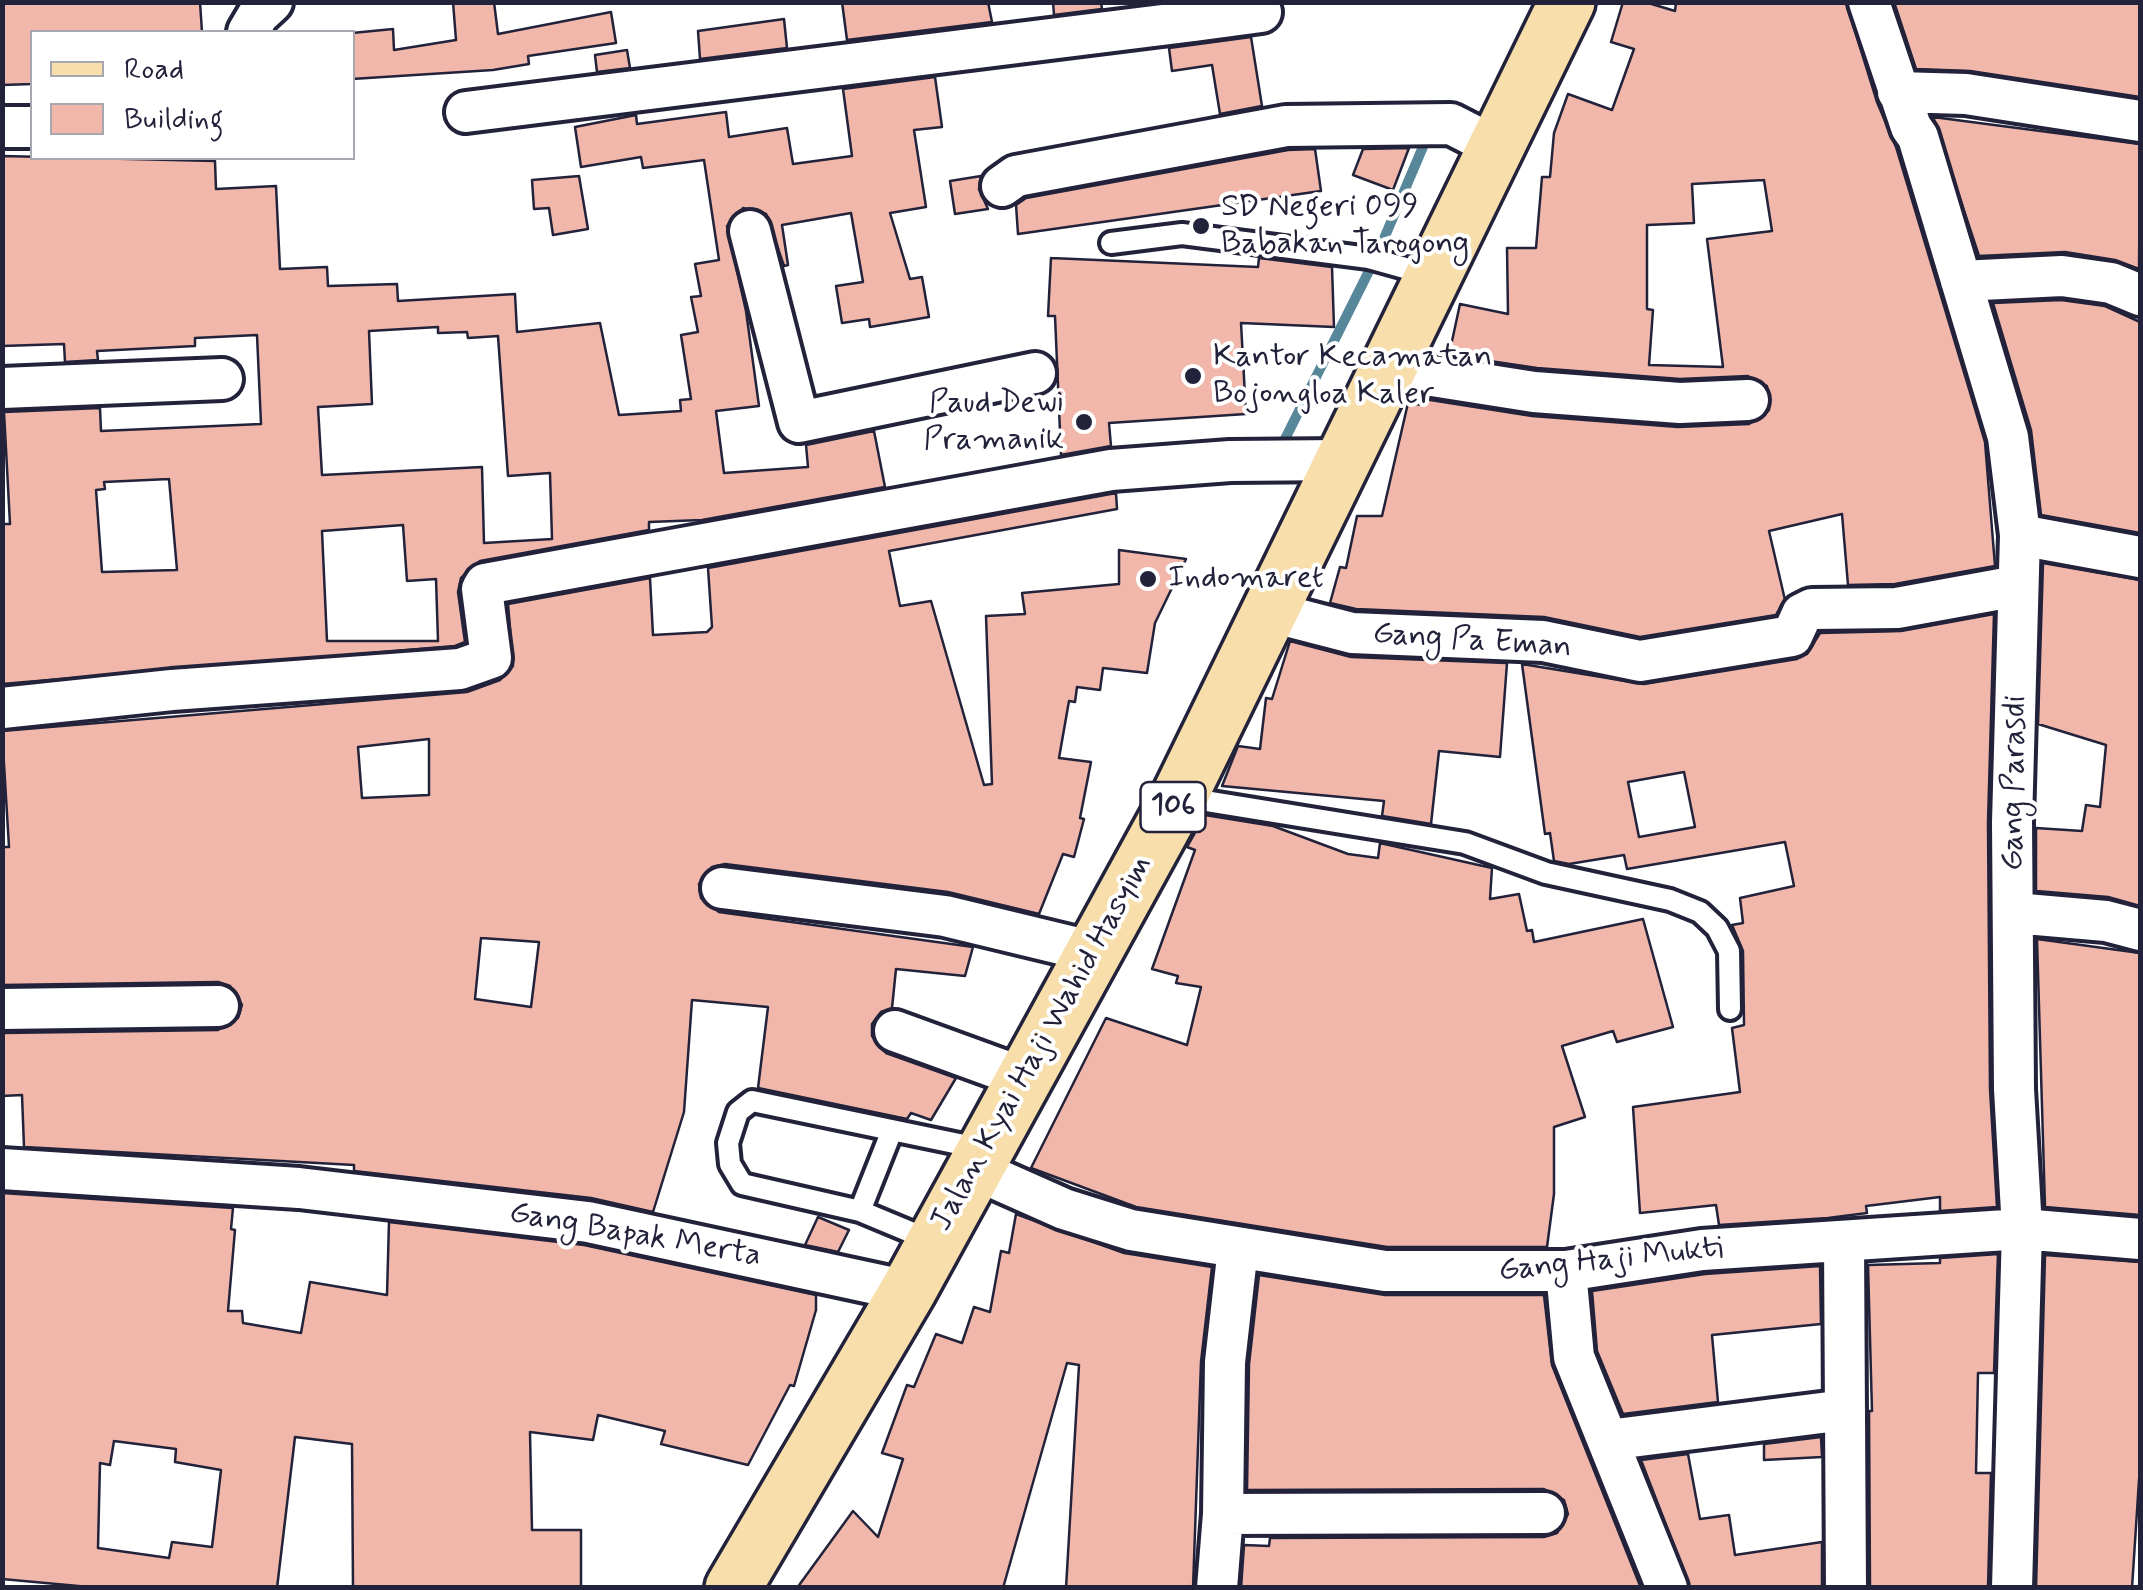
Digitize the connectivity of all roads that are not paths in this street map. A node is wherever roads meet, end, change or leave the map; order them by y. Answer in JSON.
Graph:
{"nodes":[{"id":1,"x":272,"y":2,"type":"edge"},
{"id":2,"x":1567,"y":2,"type":"edge"},
{"id":3,"x":1869,"y":2,"type":"edge"},
{"id":4,"x":1193,"y":12,"type":"edge"},
{"id":5,"x":1261,"y":12,"type":"dead end"},
{"id":6,"x":249,"y":30,"type":"edge"},
{"id":7,"x":1898,"y":92,"type":"junction"},
{"id":8,"x":466,"y":112,"type":"dead end"},
{"id":9,"x":2140,"y":120,"type":"edge"},
{"id":10,"x":30,"y":126,"type":"edge"},
{"id":11,"x":2,"y":127,"type":"edge"},
{"id":12,"x":1496,"y":147,"type":"junction"},
{"id":13,"x":1002,"y":186,"type":"dead end"},
{"id":14,"x":750,"y":231,"type":"dead end"},
{"id":15,"x":1111,"y":242,"type":"dead end"},
{"id":16,"x":1432,"y":276,"type":"junction"},
{"id":17,"x":1960,"y":282,"type":"junction"},
{"id":18,"x":2140,"y":294,"type":"edge"},
{"id":19,"x":1407,"y":370,"type":"junction"},
{"id":20,"x":1035,"y":373,"type":"dead end"},
{"id":21,"x":222,"y":379,"type":"dead end"},
{"id":22,"x":2,"y":388,"type":"edge"},
{"id":23,"x":1748,"y":400,"type":"dead end"},
{"id":24,"x":1341,"y":460,"type":"junction"},
{"id":25,"x":2020,"y":535,"type":"junction"},
{"id":26,"x":2140,"y":558,"type":"edge"},
{"id":27,"x":2017,"y":586,"type":"junction"},
{"id":28,"x":1267,"y":611,"type":"junction"},
{"id":29,"x":2,"y":708,"type":"edge"},
{"id":30,"x":1179,"y":797,"type":"junction"},
{"id":31,"x":722,"y":888,"type":"dead end"},
{"id":32,"x":2014,"y":913,"type":"junction"},
{"id":33,"x":2140,"y":930,"type":"edge"},
{"id":34,"x":1094,"y":952,"type":"junction"},
{"id":35,"x":218,"y":1006,"type":"dead end"},
{"id":36,"x":1730,"y":1008,"type":"dead end"},
{"id":37,"x":2,"y":1009,"type":"edge"},
{"id":38,"x":895,"y":1031,"type":"dead end"},
{"id":39,"x":1024,"y":1078,"type":"junction"},
{"id":40,"x":891,"y":1134,"type":"junction"},
{"id":41,"x":980,"y":1159,"type":"junction"},
{"id":42,"x":2,"y":1170,"type":"edge"},
{"id":43,"x":860,"y":1211,"type":"junction"},
{"id":44,"x":2022,"y":1229,"type":"junction"},
{"id":45,"x":2140,"y":1239,"type":"edge"},
{"id":46,"x":934,"y":1242,"type":"junction"},
{"id":47,"x":1844,"y":1242,"type":"junction"},
{"id":48,"x":1238,"y":1248,"type":"junction"},
{"id":49,"x":1566,"y":1271,"type":"junction"},
{"id":50,"x":908,"y":1290,"type":"junction"},
{"id":51,"x":1845,"y":1410,"type":"junction"},
{"id":52,"x":1608,"y":1440,"type":"junction"},
{"id":53,"x":1544,"y":1513,"type":"dead end"},
{"id":54,"x":1223,"y":1514,"type":"junction"},
{"id":55,"x":733,"y":1588,"type":"edge"},
{"id":56,"x":1217,"y":1588,"type":"edge"},
{"id":57,"x":1668,"y":1588,"type":"edge"},
{"id":58,"x":1846,"y":1588,"type":"edge"},
{"id":59,"x":2012,"y":1588,"type":"edge"}],
"edges":[{"from":1,"to":6,"type":"street"},
{"from":2,"to":12,"type":"main road","name":"Jalan Kyai Haji Wahid Hasyim","number":"106"},
{"from":3,"to":7,"type":"street","name":"Gang Parasdi"},
{"from":4,"to":5,"type":"street"},
{"from":4,"to":8,"type":"street"},
{"from":7,"to":9,"type":"street"},
{"from":7,"to":17,"type":"street","name":"Gang Parasdi"},
{"from":10,"to":11,"type":"street"},
{"from":12,"to":13,"type":"street"},
{"from":12,"to":16,"type":"main road","name":"Jalan Kyai Haji Wahid Hasyim","number":"106"},
{"from":14,"to":20,"type":"street"},
{"from":15,"to":16,"type":"lane"},
{"from":16,"to":19,"type":"main road","name":"Jalan Kyai Haji Wahid Hasyim","number":"106"},
{"from":17,"to":18,"type":"street"},
{"from":17,"to":25,"type":"street","name":"Gang Parasdi"},
{"from":19,"to":23,"type":"street"},
{"from":19,"to":24,"type":"main road","name":"Jalan Kyai Haji Wahid Hasyim","number":"106"},
{"from":21,"to":22,"type":"street"},
{"from":24,"to":28,"type":"main road","name":"Jalan Kyai Haji Wahid Hasyim","number":"106"},
{"from":24,"to":29,"type":"street"},
{"from":25,"to":26,"type":"street"},
{"from":25,"to":27,"type":"street","name":"Gang Parasdi"},
{"from":27,"to":28,"type":"street","name":"Gang Pa Eman"},
{"from":27,"to":32,"type":"street","name":"Gang Parasdi"},
{"from":28,"to":30,"type":"main road","name":"Jalan Kyai Haji Wahid Hasyim","number":"106"},
{"from":30,"to":34,"type":"main road","name":"Jalan Kyai Haji Wahid Hasyim","number":"106"},
{"from":30,"to":36,"type":"lane"},
{"from":31,"to":34,"type":"street"},
{"from":32,"to":33,"type":"street"},
{"from":32,"to":44,"type":"street","name":"Gang Parasdi"},
{"from":34,"to":39,"type":"main road","name":"Jalan Kyai Haji Wahid Hasyim","number":"106"},
{"from":35,"to":37,"type":"street"},
{"from":38,"to":39,"type":"street"},
{"from":39,"to":41,"type":"main road","name":"Jalan Kyai Haji Wahid Hasyim","number":"106"},
{"from":40,"to":41,"type":"lane"},
{"from":40,"to":43,"type":"lane"},
{"from":40,"to":43,"type":"lane"},
{"from":41,"to":46,"type":"main road","name":"Jalan Kyai Haji Wahid Hasyim","number":"106"},
{"from":41,"to":48,"type":"street","name":"Gang Haji Mukti"},
{"from":42,"to":50,"type":"street","name":"Gang Bapak Merta"},
{"from":43,"to":46,"type":"lane"},
{"from":44,"to":45,"type":"street","name":"Gang Haji Mukti"},
{"from":44,"to":47,"type":"street","name":"Gang Haji Mukti"},
{"from":44,"to":59,"type":"street","name":"Gang Parasdi"},
{"from":46,"to":50,"type":"main road","name":"Jalan Kyai Haji Wahid Hasyim","number":"106"},
{"from":47,"to":49,"type":"street","name":"Gang Haji Mukti"},
{"from":47,"to":51,"type":"street"},
{"from":48,"to":49,"type":"street","name":"Gang Haji Mukti"},
{"from":48,"to":54,"type":"street"},
{"from":49,"to":52,"type":"street"},
{"from":50,"to":55,"type":"main road","name":"Jalan Kyai Haji Wahid Hasyim","number":"106"},
{"from":51,"to":52,"type":"street"},
{"from":51,"to":58,"type":"street"},
{"from":52,"to":57,"type":"street"},
{"from":53,"to":54,"type":"street"},
{"from":54,"to":56,"type":"street"}]}
